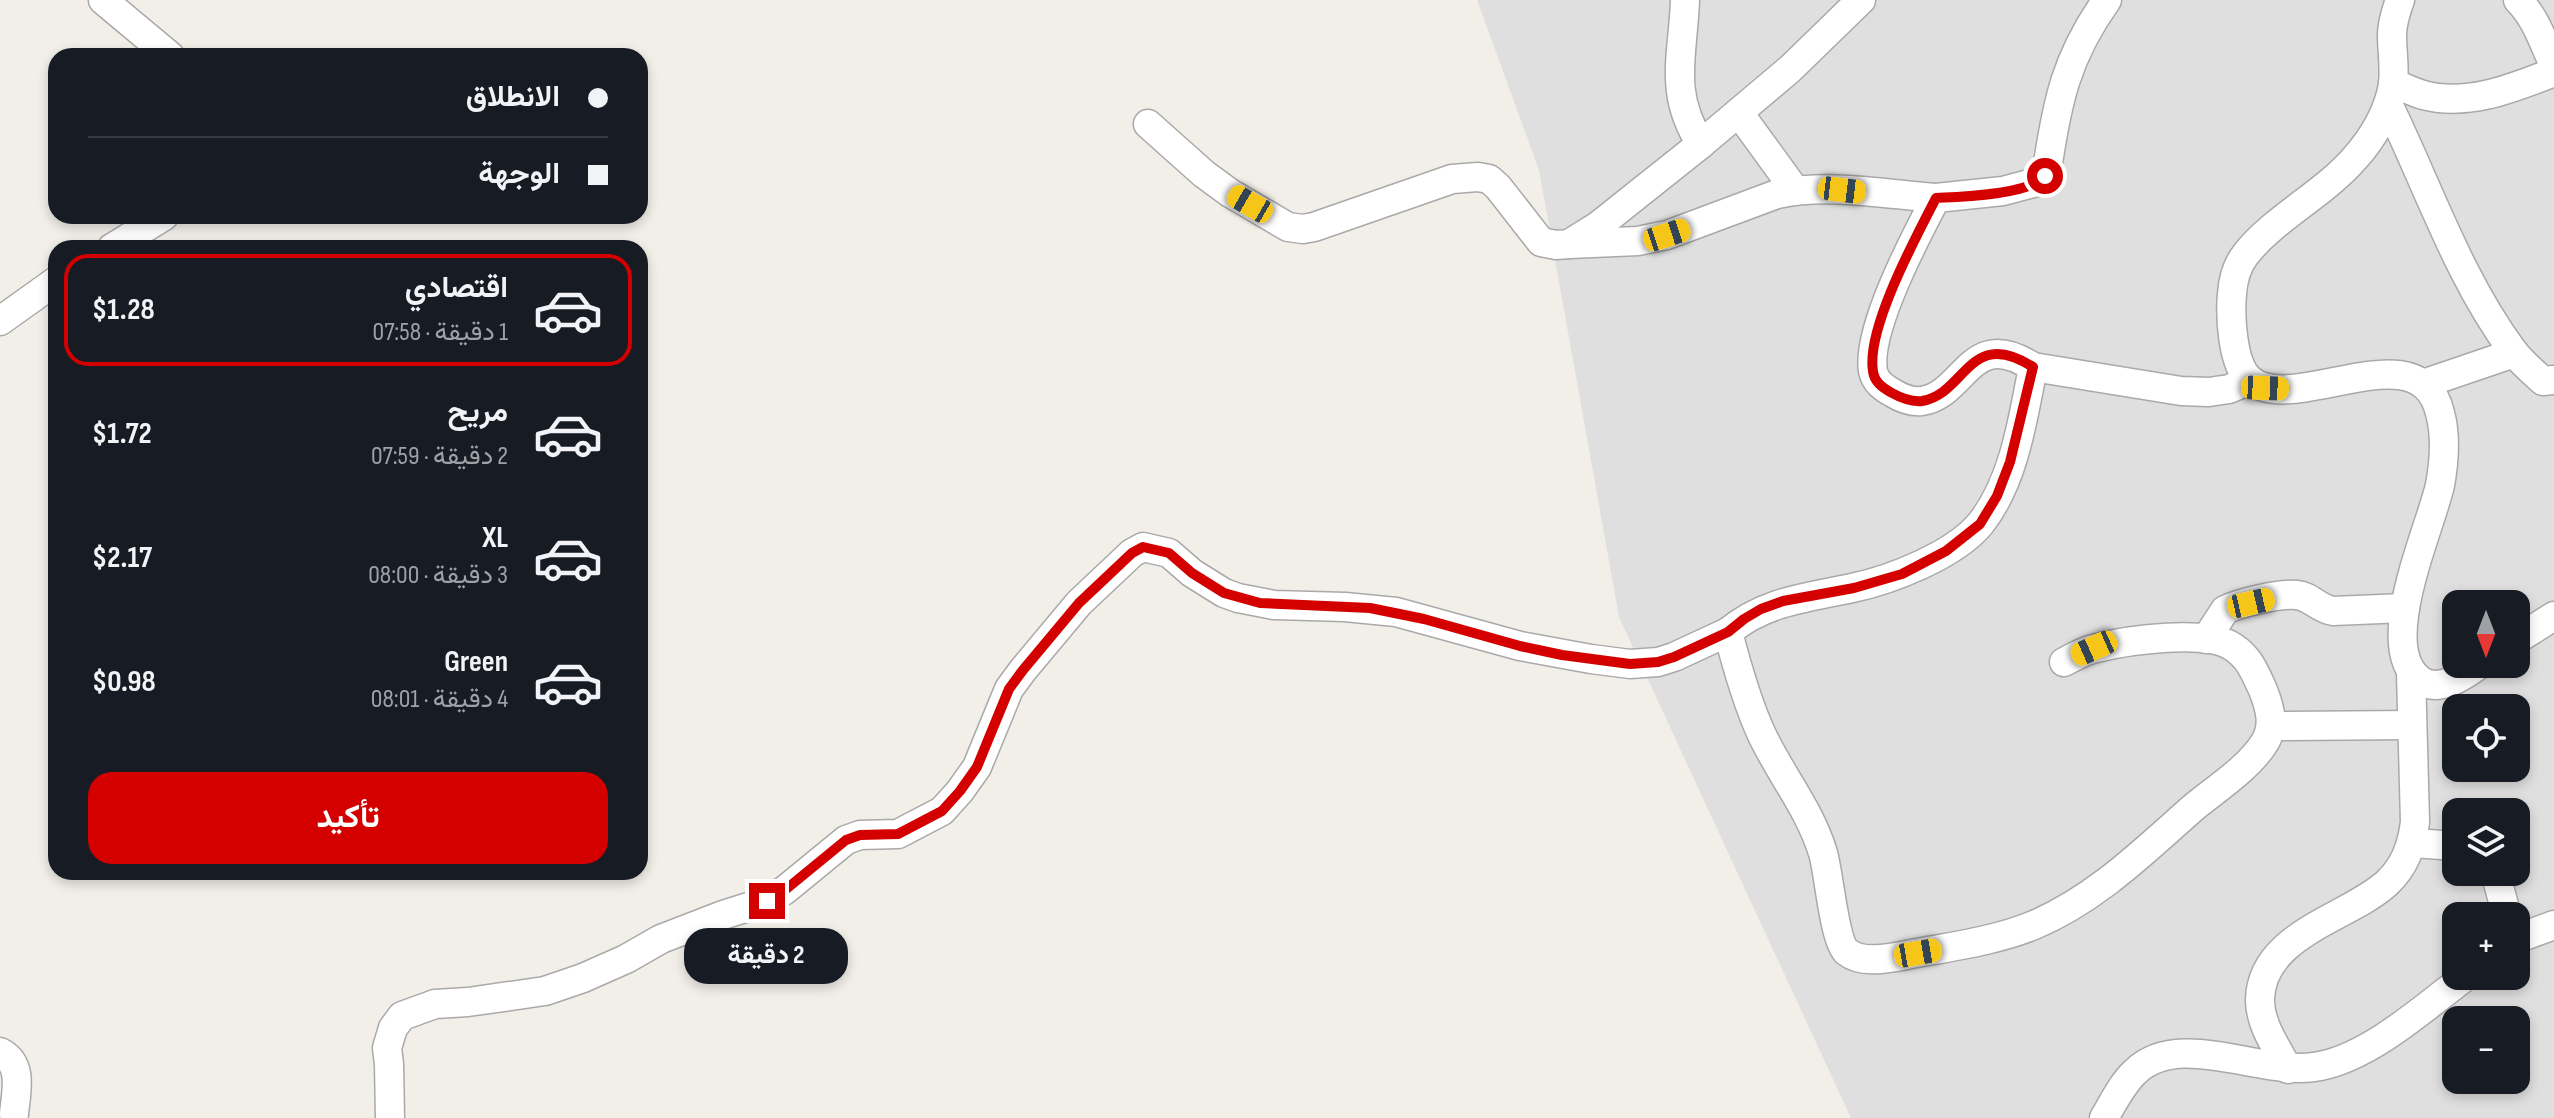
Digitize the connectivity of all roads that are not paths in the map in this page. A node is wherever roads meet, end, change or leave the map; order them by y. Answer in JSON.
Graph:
{"nodes":[{"id":1,"x":103,"y":0,"type":"edge"},
{"id":2,"x":1685,"y":0,"type":"edge"},
{"id":3,"x":1861,"y":0,"type":"edge"},
{"id":4,"x":2107,"y":0,"type":"edge"},
{"id":5,"x":2400,"y":0,"type":"edge"},
{"id":6,"x":2518,"y":0,"type":"edge"},
{"id":7,"x":160,"y":48,"type":"edge"},
{"id":8,"x":2554,"y":65,"type":"edge"},
{"id":9,"x":2554,"y":72,"type":"edge"},
{"id":10,"x":2390,"y":94,"type":"junction"},
{"id":11,"x":1739,"y":113,"type":"junction"},
{"id":12,"x":1148,"y":124,"type":"dead end"},
{"id":13,"x":1701,"y":144,"type":"junction"},
{"id":14,"x":1795,"y":190,"type":"junction"},
{"id":15,"x":1936,"y":198,"type":"junction"},
{"id":16,"x":151,"y":224,"type":"edge"},
{"id":17,"x":125,"y":240,"type":"edge"},
{"id":18,"x":1569,"y":244,"type":"junction"},
{"id":19,"x":48,"y":287,"type":"edge"},
{"id":20,"x":0,"y":321,"type":"edge"},
{"id":21,"x":2514,"y":353,"type":"junction"},
{"id":22,"x":2033,"y":367,"type":"junction"},
{"id":23,"x":2250,"y":380,"type":"junction"},
{"id":24,"x":2423,"y":384,"type":"junction"},
{"id":25,"x":2550,"y":387,"type":"edge"},
{"id":26,"x":2405,"y":608,"type":"junction"},
{"id":27,"x":2554,"y":616,"type":"edge"},
{"id":28,"x":2530,"y":631,"type":"edge"},
{"id":29,"x":1728,"y":632,"type":"junction"},
{"id":30,"x":2206,"y":639,"type":"junction"},
{"id":31,"x":2064,"y":662,"type":"dead end"},
{"id":32,"x":2411,"y":673,"type":"junction"},
{"id":33,"x":2458,"y":678,"type":"edge"},
{"id":34,"x":2411,"y":725,"type":"junction"},
{"id":35,"x":2272,"y":726,"type":"junction"},
{"id":36,"x":2413,"y":843,"type":"junction"},
{"id":37,"x":2442,"y":845,"type":"edge"},
{"id":38,"x":2554,"y":925,"type":"edge"},
{"id":39,"x":2530,"y":934,"type":"edge"},
{"id":40,"x":2446,"y":990,"type":"edge"},
{"id":41,"x":0,"y":1052,"type":"edge"},
{"id":42,"x":2288,"y":1069,"type":"junction"},
{"id":43,"x":14,"y":1114,"type":"dead end"},
{"id":44,"x":390,"y":1118,"type":"edge"},
{"id":45,"x":2104,"y":1118,"type":"edge"}],
"edges":[{"from":1,"to":7,"type":"street"},
{"from":2,"to":13,"type":"street"},
{"from":3,"to":11,"type":"street"},
{"from":4,"to":15,"type":"street"},
{"from":5,"to":10,"type":"street"},
{"from":6,"to":8,"type":"street"},
{"from":9,"to":10,"type":"street"},
{"from":10,"to":21,"type":"street"},
{"from":10,"to":23,"type":"street"},
{"from":11,"to":13,"type":"street"},
{"from":11,"to":14,"type":"street"},
{"from":12,"to":18,"type":"street"},
{"from":13,"to":18,"type":"street"},
{"from":14,"to":15,"type":"street"},
{"from":14,"to":18,"type":"street"},
{"from":15,"to":22,"type":"street"},
{"from":16,"to":17,"type":"street"},
{"from":19,"to":20,"type":"street"},
{"from":21,"to":24,"type":"street"},
{"from":21,"to":25,"type":"street"},
{"from":22,"to":23,"type":"street"},
{"from":22,"to":29,"type":"street"},
{"from":23,"to":24,"type":"street"},
{"from":24,"to":26,"type":"street"},
{"from":26,"to":30,"type":"street"},
{"from":26,"to":32,"type":"street"},
{"from":27,"to":28,"type":"street"},
{"from":29,"to":35,"type":"street"},
{"from":29,"to":44,"type":"street"},
{"from":30,"to":31,"type":"street"},
{"from":30,"to":35,"type":"street"},
{"from":32,"to":33,"type":"street"},
{"from":32,"to":34,"type":"street"},
{"from":34,"to":35,"type":"street"},
{"from":34,"to":36,"type":"street"},
{"from":36,"to":37,"type":"street"},
{"from":36,"to":42,"type":"street"},
{"from":38,"to":39,"type":"street"},
{"from":40,"to":42,"type":"street"},
{"from":41,"to":43,"type":"street"},
{"from":42,"to":45,"type":"street"}]}
